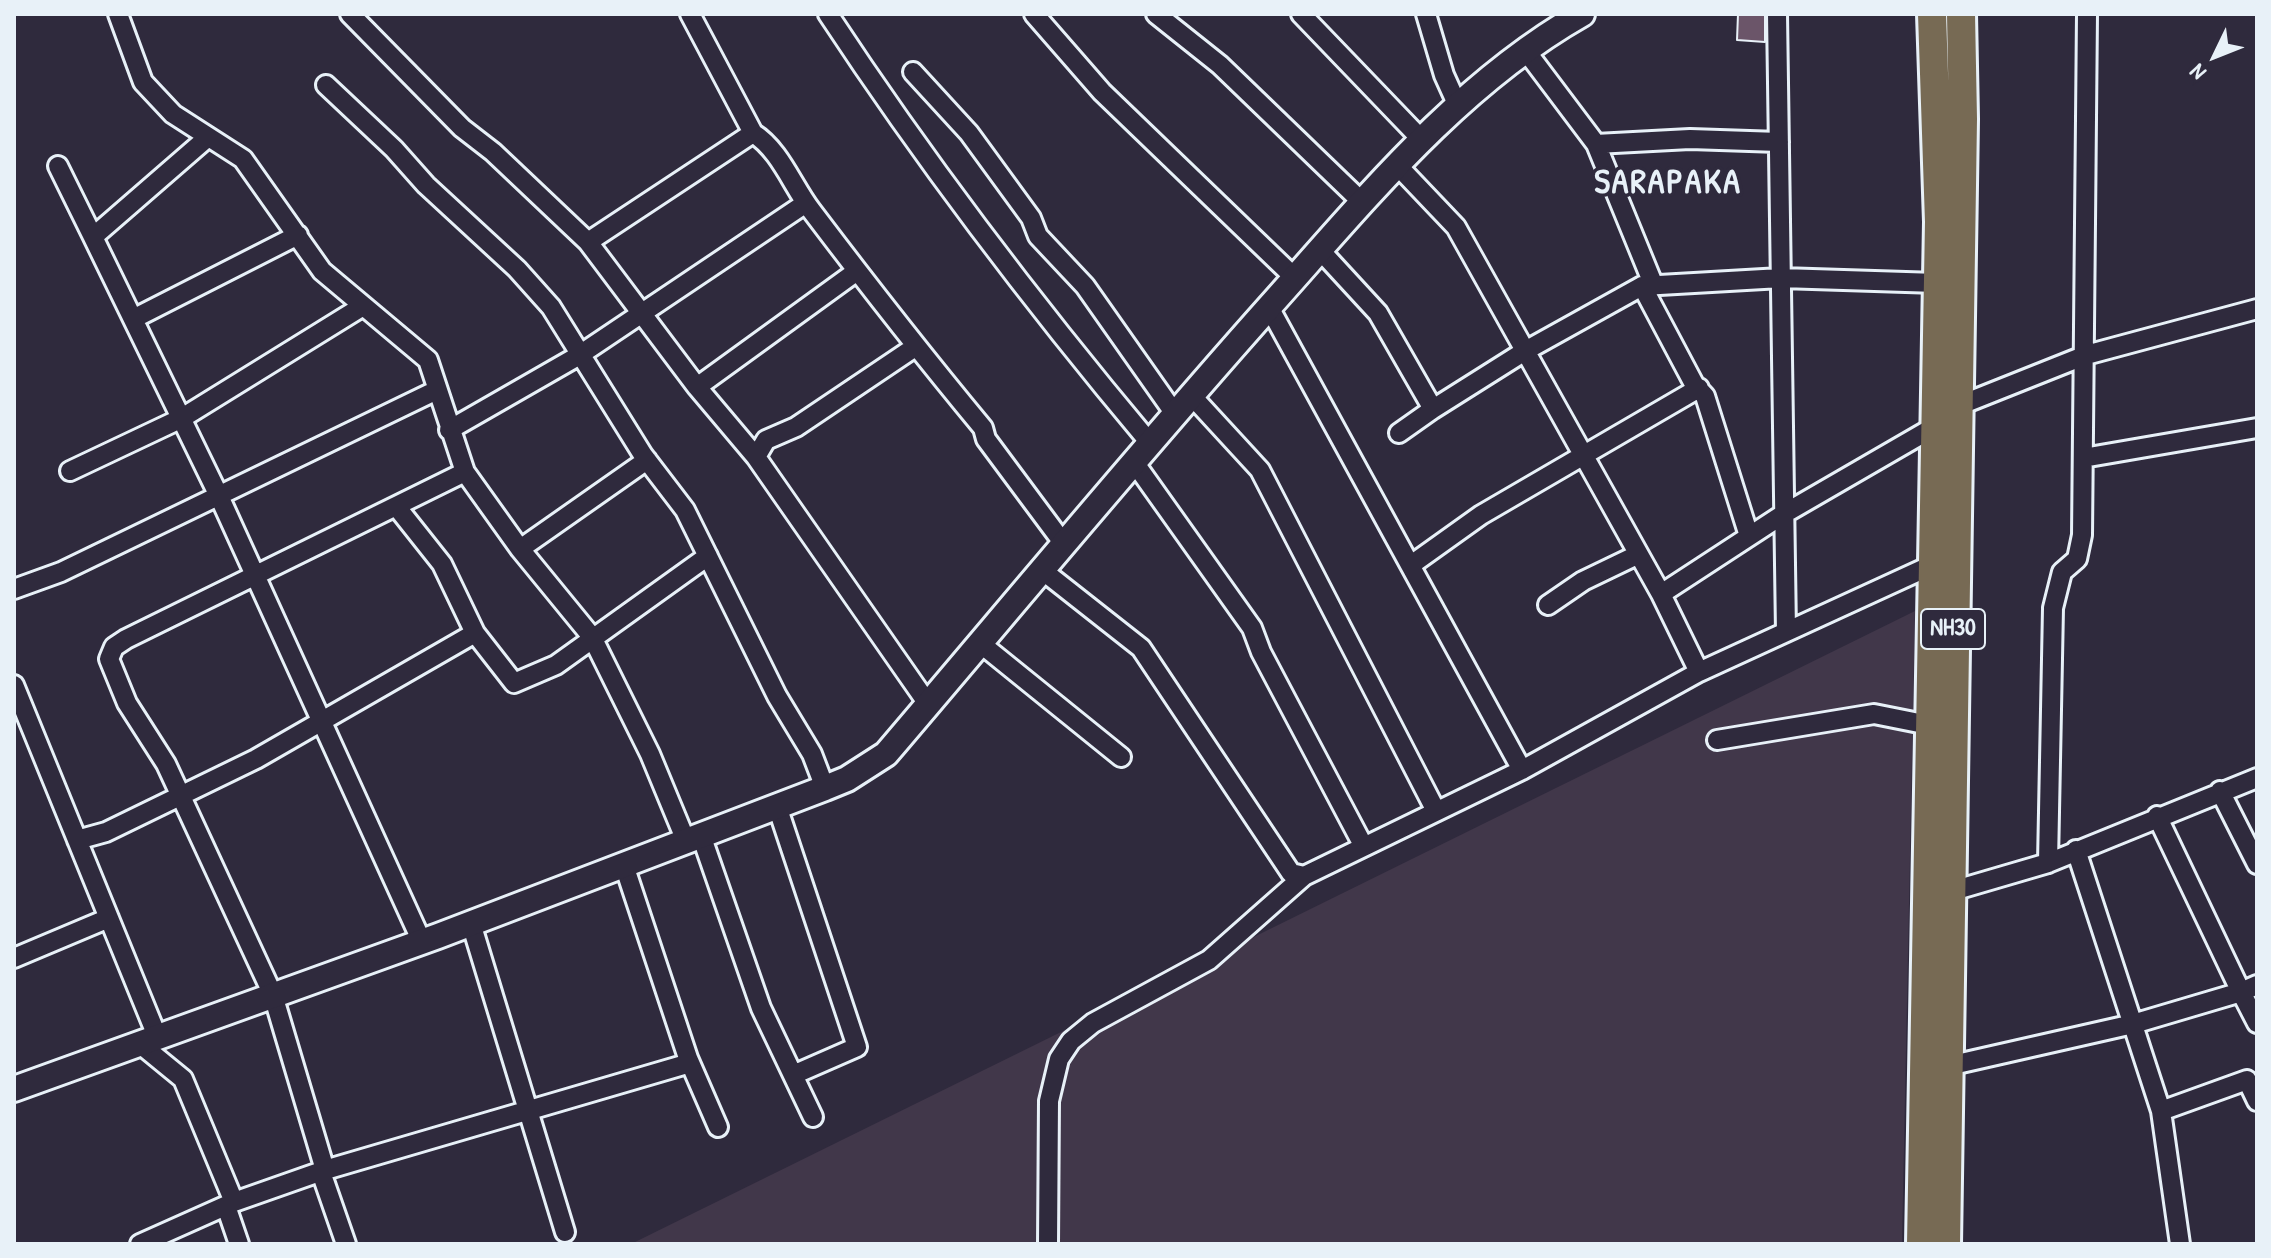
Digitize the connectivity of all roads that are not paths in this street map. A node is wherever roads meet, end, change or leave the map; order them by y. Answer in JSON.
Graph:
{"nodes":[{"id":1,"x":118,"y":14,"type":"edge"},
{"id":2,"x":350,"y":14,"type":"edge"},
{"id":3,"x":690,"y":14,"type":"edge"},
{"id":4,"x":828,"y":14,"type":"edge"},
{"id":5,"x":1034,"y":14,"type":"edge"},
{"id":6,"x":1156,"y":14,"type":"edge"},
{"id":7,"x":1301,"y":14,"type":"edge"},
{"id":8,"x":1426,"y":14,"type":"edge"},
{"id":9,"x":1777,"y":14,"type":"edge"},
{"id":10,"x":1932,"y":14,"type":"edge"},
{"id":11,"x":1961,"y":14,"type":"edge"},
{"id":12,"x":2087,"y":14,"type":"edge"},
{"id":13,"x":1569,"y":17,"type":"edge"},
{"id":14,"x":1526,"y":51,"type":"junction"},
{"id":15,"x":913,"y":72,"type":"dead end"},
{"id":16,"x":326,"y":85,"type":"dead end"},
{"id":17,"x":1458,"y":106,"type":"junction"},
{"id":18,"x":753,"y":133,"type":"junction"},
{"id":19,"x":207,"y":138,"type":"junction"},
{"id":20,"x":1422,"y":140,"type":"junction"},
{"id":21,"x":1779,"y":142,"type":"junction"},
{"id":22,"x":1596,"y":144,"type":"junction"},
{"id":23,"x":58,"y":166,"type":"dead end"},
{"id":24,"x":1398,"y":166,"type":"junction"},
{"id":25,"x":806,"y":203,"type":"junction"},
{"id":26,"x":1363,"y":203,"type":"junction"},
{"id":27,"x":298,"y":235,"type":"junction"},
{"id":28,"x":93,"y":237,"type":"junction"},
{"id":29,"x":588,"y":242,"type":"junction"},
{"id":30,"x":1320,"y":250,"type":"junction"},
{"id":31,"x":857,"y":271,"type":"junction"},
{"id":32,"x":1295,"y":278,"type":"junction"},
{"id":33,"x":1781,"y":278,"type":"junction"},
{"id":34,"x":1937,"y":283,"type":"junction"},
{"id":35,"x":1648,"y":286,"type":"junction"},
{"id":36,"x":363,"y":306,"type":"junction"},
{"id":37,"x":1269,"y":307,"type":"junction"},
{"id":38,"x":2257,"y":309,"type":"edge"},
{"id":39,"x":644,"y":315,"type":"junction"},
{"id":40,"x":133,"y":319,"type":"junction"},
{"id":41,"x":915,"y":347,"type":"junction"},
{"id":42,"x":1525,"y":351,"type":"junction"},
{"id":43,"x":2086,"y":355,"type":"junction"},
{"id":44,"x":578,"y":356,"type":"junction"},
{"id":45,"x":697,"y":387,"type":"junction"},
{"id":46,"x":1699,"y":388,"type":"junction"},
{"id":47,"x":437,"y":390,"type":"junction"},
{"id":48,"x":1191,"y":395,"type":"junction"},
{"id":49,"x":1958,"y":406,"type":"junction"},
{"id":50,"x":1433,"y":409,"type":"junction"},
{"id":51,"x":1175,"y":414,"type":"junction"},
{"id":52,"x":182,"y":418,"type":"junction"},
{"id":53,"x":1934,"y":427,"type":"junction"},
{"id":54,"x":2257,"y":428,"type":"edge"},
{"id":55,"x":449,"y":430,"type":"junction"},
{"id":56,"x":1399,"y":433,"type":"dead end"},
{"id":57,"x":1150,"y":443,"type":"junction"},
{"id":58,"x":1584,"y":455,"type":"junction"},
{"id":59,"x":756,"y":457,"type":"junction"},
{"id":60,"x":2083,"y":458,"type":"junction"},
{"id":61,"x":647,"y":460,"type":"junction"},
{"id":62,"x":1134,"y":462,"type":"junction"},
{"id":63,"x":70,"y":471,"type":"dead end"},
{"id":64,"x":465,"y":472,"type":"junction"},
{"id":65,"x":219,"y":496,"type":"junction"},
{"id":66,"x":396,"y":506,"type":"junction"},
{"id":67,"x":1782,"y":515,"type":"junction"},
{"id":68,"x":1749,"y":536,"type":"junction"},
{"id":69,"x":1064,"y":544,"type":"junction"},
{"id":70,"x":520,"y":549,"type":"junction"},
{"id":71,"x":1637,"y":555,"type":"junction"},
{"id":72,"x":708,"y":556,"type":"junction"},
{"id":73,"x":1411,"y":565,"type":"junction"},
{"id":74,"x":1932,"y":565,"type":"junction"},
{"id":75,"x":1042,"y":570,"type":"junction"},
{"id":76,"x":257,"y":577,"type":"junction"},
{"id":77,"x":14,"y":589,"type":"edge"},
{"id":78,"x":1661,"y":594,"type":"junction"},
{"id":79,"x":1548,"y":605,"type":"dead end"},
{"id":80,"x":1786,"y":632,"type":"junction"},
{"id":81,"x":475,"y":633,"type":"junction"},
{"id":82,"x":592,"y":637,"type":"junction"},
{"id":83,"x":980,"y":643,"type":"junction"},
{"id":84,"x":1699,"y":672,"type":"junction"},
{"id":85,"x":14,"y":685,"type":"edge"},
{"id":86,"x":928,"y":704,"type":"junction"},
{"id":87,"x":321,"y":719,"type":"junction"},
{"id":88,"x":1929,"y":725,"type":"junction"},
{"id":89,"x":1717,"y":740,"type":"dead end"},
{"id":90,"x":1121,"y":757,"type":"dead end"},
{"id":91,"x":1522,"y":770,"type":"junction"},
{"id":92,"x":2257,"y":778,"type":"edge"},
{"id":93,"x":825,"y":788,"type":"junction"},
{"id":94,"x":2220,"y":791,"type":"junction"},
{"id":95,"x":181,"y":795,"type":"junction"},
{"id":96,"x":777,"y":806,"type":"junction"},
{"id":97,"x":1436,"y":811,"type":"junction"},
{"id":98,"x":2157,"y":816,"type":"junction"},
{"id":99,"x":693,"y":838,"type":"junction"},
{"id":100,"x":77,"y":840,"type":"junction"},
{"id":101,"x":1363,"y":845,"type":"junction"},
{"id":102,"x":2076,"y":850,"type":"junction"},
{"id":103,"x":2048,"y":863,"type":"junction"},
{"id":104,"x":2257,"y":864,"type":"edge"},
{"id":105,"x":624,"y":865,"type":"junction"},
{"id":106,"x":1304,"y":876,"type":"junction"},
{"id":107,"x":1949,"y":892,"type":"junction"},
{"id":108,"x":109,"y":918,"type":"junction"},
{"id":109,"x":471,"y":923,"type":"junction"},
{"id":110,"x":422,"y":942,"type":"junction"},
{"id":111,"x":14,"y":958,"type":"edge"},
{"id":112,"x":2249,"y":988,"type":"edge"},
{"id":113,"x":273,"y":995,"type":"junction"},
{"id":114,"x":2257,"y":1023,"type":"edge"},
{"id":115,"x":2133,"y":1024,"type":"junction"},
{"id":116,"x":148,"y":1040,"type":"junction"},
{"id":117,"x":690,"y":1063,"type":"junction"},
{"id":118,"x":1948,"y":1066,"type":"junction"},
{"id":119,"x":793,"y":1075,"type":"junction"},
{"id":120,"x":2252,"y":1078,"type":"edge"},
{"id":121,"x":14,"y":1089,"type":"edge"},
{"id":122,"x":2257,"y":1101,"type":"edge"},
{"id":123,"x":526,"y":1111,"type":"junction"},
{"id":124,"x":2161,"y":1111,"type":"junction"},
{"id":125,"x":813,"y":1117,"type":"dead end"},
{"id":126,"x":718,"y":1127,"type":"dead end"},
{"id":127,"x":323,"y":1171,"type":"junction"},
{"id":128,"x":230,"y":1204,"type":"junction"},
{"id":129,"x":565,"y":1232,"type":"dead end"},
{"id":130,"x":140,"y":1244,"type":"edge"},
{"id":131,"x":239,"y":1244,"type":"edge"},
{"id":132,"x":346,"y":1244,"type":"edge"},
{"id":133,"x":1048,"y":1244,"type":"edge"},
{"id":134,"x":1921,"y":1244,"type":"edge"},
{"id":135,"x":1946,"y":1244,"type":"edge"},
{"id":136,"x":2180,"y":1244,"type":"edge"}],
"edges":[{"from":1,"to":19,"type":"street"},
{"from":2,"to":29,"type":"street"},
{"from":3,"to":18,"type":"street"},
{"from":4,"to":57,"type":"street"},
{"from":5,"to":32,"type":"street"},
{"from":6,"to":26,"type":"street"},
{"from":7,"to":20,"type":"street"},
{"from":8,"to":17,"type":"street"},
{"from":9,"to":21,"type":"street"},
{"from":10,"to":34,"type":"highway"},
{"from":11,"to":49,"type":"highway","number":"NH30"},
{"from":12,"to":43,"type":"street"},
{"from":13,"to":14,"type":"main road"},
{"from":14,"to":17,"type":"main road"},
{"from":14,"to":22,"type":"street"},
{"from":15,"to":51,"type":"street"},
{"from":16,"to":44,"type":"street"},
{"from":17,"to":20,"type":"main road"},
{"from":18,"to":25,"type":"street"},
{"from":18,"to":29,"type":"street"},
{"from":19,"to":27,"type":"street"},
{"from":19,"to":28,"type":"street"},
{"from":20,"to":24,"type":"main road"},
{"from":21,"to":22,"type":"street"},
{"from":21,"to":33,"type":"street"},
{"from":22,"to":35,"type":"street"},
{"from":23,"to":28,"type":"street"},
{"from":24,"to":26,"type":"main road"},
{"from":24,"to":42,"type":"street"},
{"from":25,"to":31,"type":"street"},
{"from":25,"to":39,"type":"street"},
{"from":26,"to":30,"type":"main road"},
{"from":27,"to":36,"type":"street"},
{"from":27,"to":40,"type":"street"},
{"from":28,"to":40,"type":"street"},
{"from":29,"to":39,"type":"street"},
{"from":30,"to":32,"type":"main road"},
{"from":30,"to":50,"type":"street"},
{"from":31,"to":41,"type":"street"},
{"from":31,"to":45,"type":"street"},
{"from":32,"to":37,"type":"main road"},
{"from":33,"to":34,"type":"street"},
{"from":33,"to":35,"type":"street"},
{"from":33,"to":67,"type":"street"},
{"from":34,"to":53,"type":"highway"},
{"from":35,"to":42,"type":"street"},
{"from":35,"to":46,"type":"street"},
{"from":36,"to":47,"type":"street"},
{"from":36,"to":52,"type":"street"},
{"from":37,"to":48,"type":"main road"},
{"from":37,"to":73,"type":"street"},
{"from":38,"to":43,"type":"street"},
{"from":39,"to":44,"type":"street"},
{"from":39,"to":45,"type":"street"},
{"from":40,"to":52,"type":"street"},
{"from":41,"to":59,"type":"street"},
{"from":41,"to":69,"type":"street"},
{"from":42,"to":50,"type":"street"},
{"from":42,"to":58,"type":"street"},
{"from":43,"to":49,"type":"street"},
{"from":43,"to":60,"type":"street"},
{"from":44,"to":55,"type":"street"},
{"from":44,"to":61,"type":"street"},
{"from":45,"to":59,"type":"street"},
{"from":46,"to":58,"type":"street"},
{"from":46,"to":68,"type":"street"},
{"from":47,"to":55,"type":"street"},
{"from":47,"to":65,"type":"street"},
{"from":48,"to":51,"type":"main road"},
{"from":48,"to":97,"type":"street"},
{"from":49,"to":107,"type":"highway","number":"NH30"},
{"from":50,"to":56,"type":"street"},
{"from":51,"to":57,"type":"main road"},
{"from":52,"to":63,"type":"street"},
{"from":52,"to":65,"type":"street"},
{"from":53,"to":67,"type":"street"},
{"from":53,"to":74,"type":"highway"},
{"from":54,"to":60,"type":"street"},
{"from":55,"to":64,"type":"street"},
{"from":57,"to":62,"type":"main road"},
{"from":58,"to":71,"type":"street"},
{"from":58,"to":73,"type":"street"},
{"from":59,"to":86,"type":"street"},
{"from":60,"to":103,"type":"street"},
{"from":61,"to":70,"type":"street"},
{"from":61,"to":72,"type":"street"},
{"from":62,"to":69,"type":"main road"},
{"from":62,"to":101,"type":"street"},
{"from":64,"to":66,"type":"street"},
{"from":64,"to":70,"type":"street"},
{"from":65,"to":76,"type":"street"},
{"from":65,"to":77,"type":"street"},
{"from":66,"to":76,"type":"street"},
{"from":66,"to":81,"type":"street"},
{"from":67,"to":68,"type":"street"},
{"from":67,"to":80,"type":"street"},
{"from":68,"to":78,"type":"street"},
{"from":69,"to":75,"type":"main road"},
{"from":70,"to":82,"type":"street"},
{"from":71,"to":78,"type":"street"},
{"from":71,"to":79,"type":"street"},
{"from":72,"to":82,"type":"street"},
{"from":72,"to":93,"type":"street"},
{"from":73,"to":91,"type":"street"},
{"from":74,"to":80,"type":"street"},
{"from":74,"to":88,"type":"highway"},
{"from":75,"to":83,"type":"main road"},
{"from":75,"to":106,"type":"street"},
{"from":76,"to":87,"type":"street"},
{"from":76,"to":95,"type":"street"},
{"from":78,"to":84,"type":"street"},
{"from":80,"to":84,"type":"street"},
{"from":81,"to":82,"type":"street"},
{"from":81,"to":87,"type":"street"},
{"from":82,"to":99,"type":"street"},
{"from":83,"to":86,"type":"main road"},
{"from":83,"to":90,"type":"street"},
{"from":84,"to":91,"type":"street"},
{"from":85,"to":100,"type":"street"},
{"from":86,"to":93,"type":"main road"},
{"from":87,"to":95,"type":"street"},
{"from":87,"to":110,"type":"street"},
{"from":88,"to":89,"type":"street"},
{"from":88,"to":134,"type":"highway"},
{"from":91,"to":97,"type":"street"},
{"from":92,"to":94,"type":"street"},
{"from":93,"to":96,"type":"main road"},
{"from":94,"to":98,"type":"street"},
{"from":94,"to":104,"type":"street"},
{"from":95,"to":100,"type":"street"},
{"from":95,"to":113,"type":"street"},
{"from":96,"to":99,"type":"main road"},
{"from":96,"to":119,"type":"street"},
{"from":97,"to":101,"type":"street"},
{"from":98,"to":102,"type":"street"},
{"from":98,"to":112,"type":"street"},
{"from":99,"to":105,"type":"main road"},
{"from":99,"to":119,"type":"street"},
{"from":100,"to":108,"type":"street"},
{"from":101,"to":106,"type":"street"},
{"from":102,"to":103,"type":"street"},
{"from":102,"to":115,"type":"street"},
{"from":103,"to":107,"type":"street"},
{"from":105,"to":109,"type":"main road"},
{"from":105,"to":117,"type":"street"},
{"from":106,"to":133,"type":"street"},
{"from":107,"to":118,"type":"highway","number":"NH30"},
{"from":108,"to":111,"type":"street"},
{"from":108,"to":116,"type":"street"},
{"from":109,"to":110,"type":"main road"},
{"from":109,"to":123,"type":"street"},
{"from":110,"to":113,"type":"main road"},
{"from":112,"to":114,"type":"street"},
{"from":112,"to":115,"type":"street"},
{"from":113,"to":116,"type":"main road"},
{"from":113,"to":127,"type":"street"},
{"from":115,"to":118,"type":"street"},
{"from":115,"to":124,"type":"street"},
{"from":116,"to":121,"type":"main road"},
{"from":116,"to":128,"type":"street"},
{"from":117,"to":123,"type":"street"},
{"from":117,"to":126,"type":"street"},
{"from":118,"to":135,"type":"highway","number":"NH30"},
{"from":119,"to":125,"type":"street"},
{"from":120,"to":122,"type":"street"},
{"from":120,"to":124,"type":"street"},
{"from":123,"to":127,"type":"street"},
{"from":123,"to":129,"type":"street"},
{"from":124,"to":136,"type":"street"},
{"from":127,"to":128,"type":"street"},
{"from":127,"to":132,"type":"street"},
{"from":128,"to":130,"type":"street"},
{"from":128,"to":131,"type":"street"}]}
